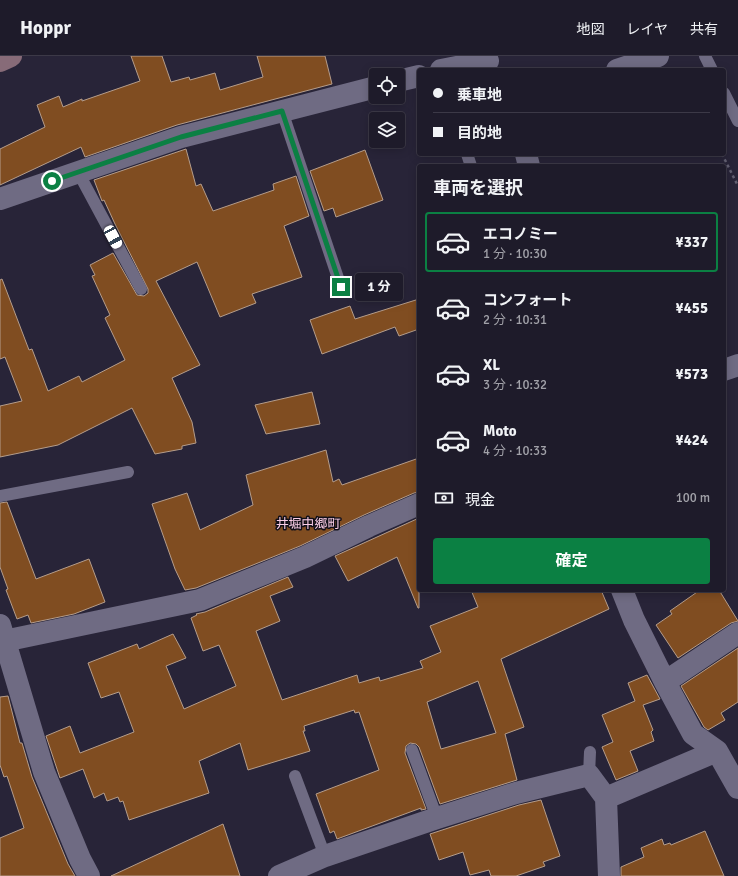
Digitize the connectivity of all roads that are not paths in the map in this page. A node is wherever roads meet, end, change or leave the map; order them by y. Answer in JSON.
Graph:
{"nodes":[{"id":1,"x":11,"y":56,"type":"edge"},
{"id":2,"x":658,"y":56,"type":"edge"},
{"id":3,"x":705,"y":56,"type":"edge"},
{"id":4,"x":0,"y":61,"type":"edge"},
{"id":5,"x":490,"y":62,"type":"edge"},
{"id":6,"x":453,"y":68,"type":"edge"},
{"id":7,"x":623,"y":68,"type":"edge"},
{"id":8,"x":711,"y":68,"type":"edge"},
{"id":9,"x":417,"y":76,"type":"edge"},
{"id":10,"x":405,"y":79,"type":"edge"},
{"id":11,"x":369,"y":89,"type":"edge"},
{"id":12,"x":726,"y":97,"type":"edge"},
{"id":13,"x":282,"y":111,"type":"junction"},
{"id":14,"x":738,"y":121,"type":"edge"},
{"id":15,"x":78,"y":172,"type":"junction"},
{"id":16,"x":0,"y":199,"type":"edge"},
{"id":17,"x":341,"y":287,"type":"dead end"},
{"id":18,"x":140,"y":289,"type":"dead end"},
{"id":19,"x":738,"y":365,"type":"edge"},
{"id":20,"x":726,"y":369,"type":"edge"},
{"id":21,"x":128,"y":472,"type":"dead end"},
{"id":22,"x":0,"y":496,"type":"edge"},
{"id":23,"x":417,"y":505,"type":"edge"},
{"id":24,"x":623,"y":592,"type":"edge"},
{"id":25,"x":2,"y":633,"type":"edge"},
{"id":26,"x":738,"y":633,"type":"edge"},
{"id":27,"x":665,"y":682,"type":"junction"},
{"id":28,"x":412,"y":750,"type":"dead end"},
{"id":29,"x":717,"y":751,"type":"junction"},
{"id":30,"x":590,"y":752,"type":"dead end"},
{"id":31,"x":589,"y":775,"type":"junction"},
{"id":32,"x":295,"y":776,"type":"dead end"},
{"id":33,"x":738,"y":788,"type":"edge"},
{"id":34,"x":606,"y":798,"type":"junction"},
{"id":35,"x":437,"y":818,"type":"junction"},
{"id":36,"x":324,"y":856,"type":"junction"},
{"id":37,"x":89,"y":876,"type":"edge"},
{"id":38,"x":279,"y":876,"type":"edge"},
{"id":39,"x":609,"y":876,"type":"edge"}],
"edges":[{"from":1,"to":4,"type":"street"},
{"from":2,"to":7,"type":"street"},
{"from":3,"to":8,"type":"lane"},
{"from":5,"to":6,"type":"street"},
{"from":9,"to":10,"type":"street"},
{"from":11,"to":13,"type":"street"},
{"from":12,"to":14,"type":"lane"},
{"from":13,"to":15,"type":"street"},
{"from":13,"to":17,"type":"lane"},
{"from":15,"to":16,"type":"street"},
{"from":15,"to":18,"type":"lane"},
{"from":19,"to":20,"type":"street"},
{"from":21,"to":22,"type":"lane"},
{"from":23,"to":25,"type":"street"},
{"from":24,"to":27,"type":"street"},
{"from":25,"to":37,"type":"street"},
{"from":26,"to":27,"type":"street"},
{"from":27,"to":29,"type":"street"},
{"from":28,"to":35,"type":"lane"},
{"from":29,"to":33,"type":"street"},
{"from":29,"to":34,"type":"street"},
{"from":30,"to":31,"type":"lane"},
{"from":31,"to":34,"type":"street"},
{"from":31,"to":35,"type":"street"},
{"from":32,"to":36,"type":"lane"},
{"from":34,"to":39,"type":"street"},
{"from":35,"to":36,"type":"street"},
{"from":36,"to":38,"type":"street"}]}
